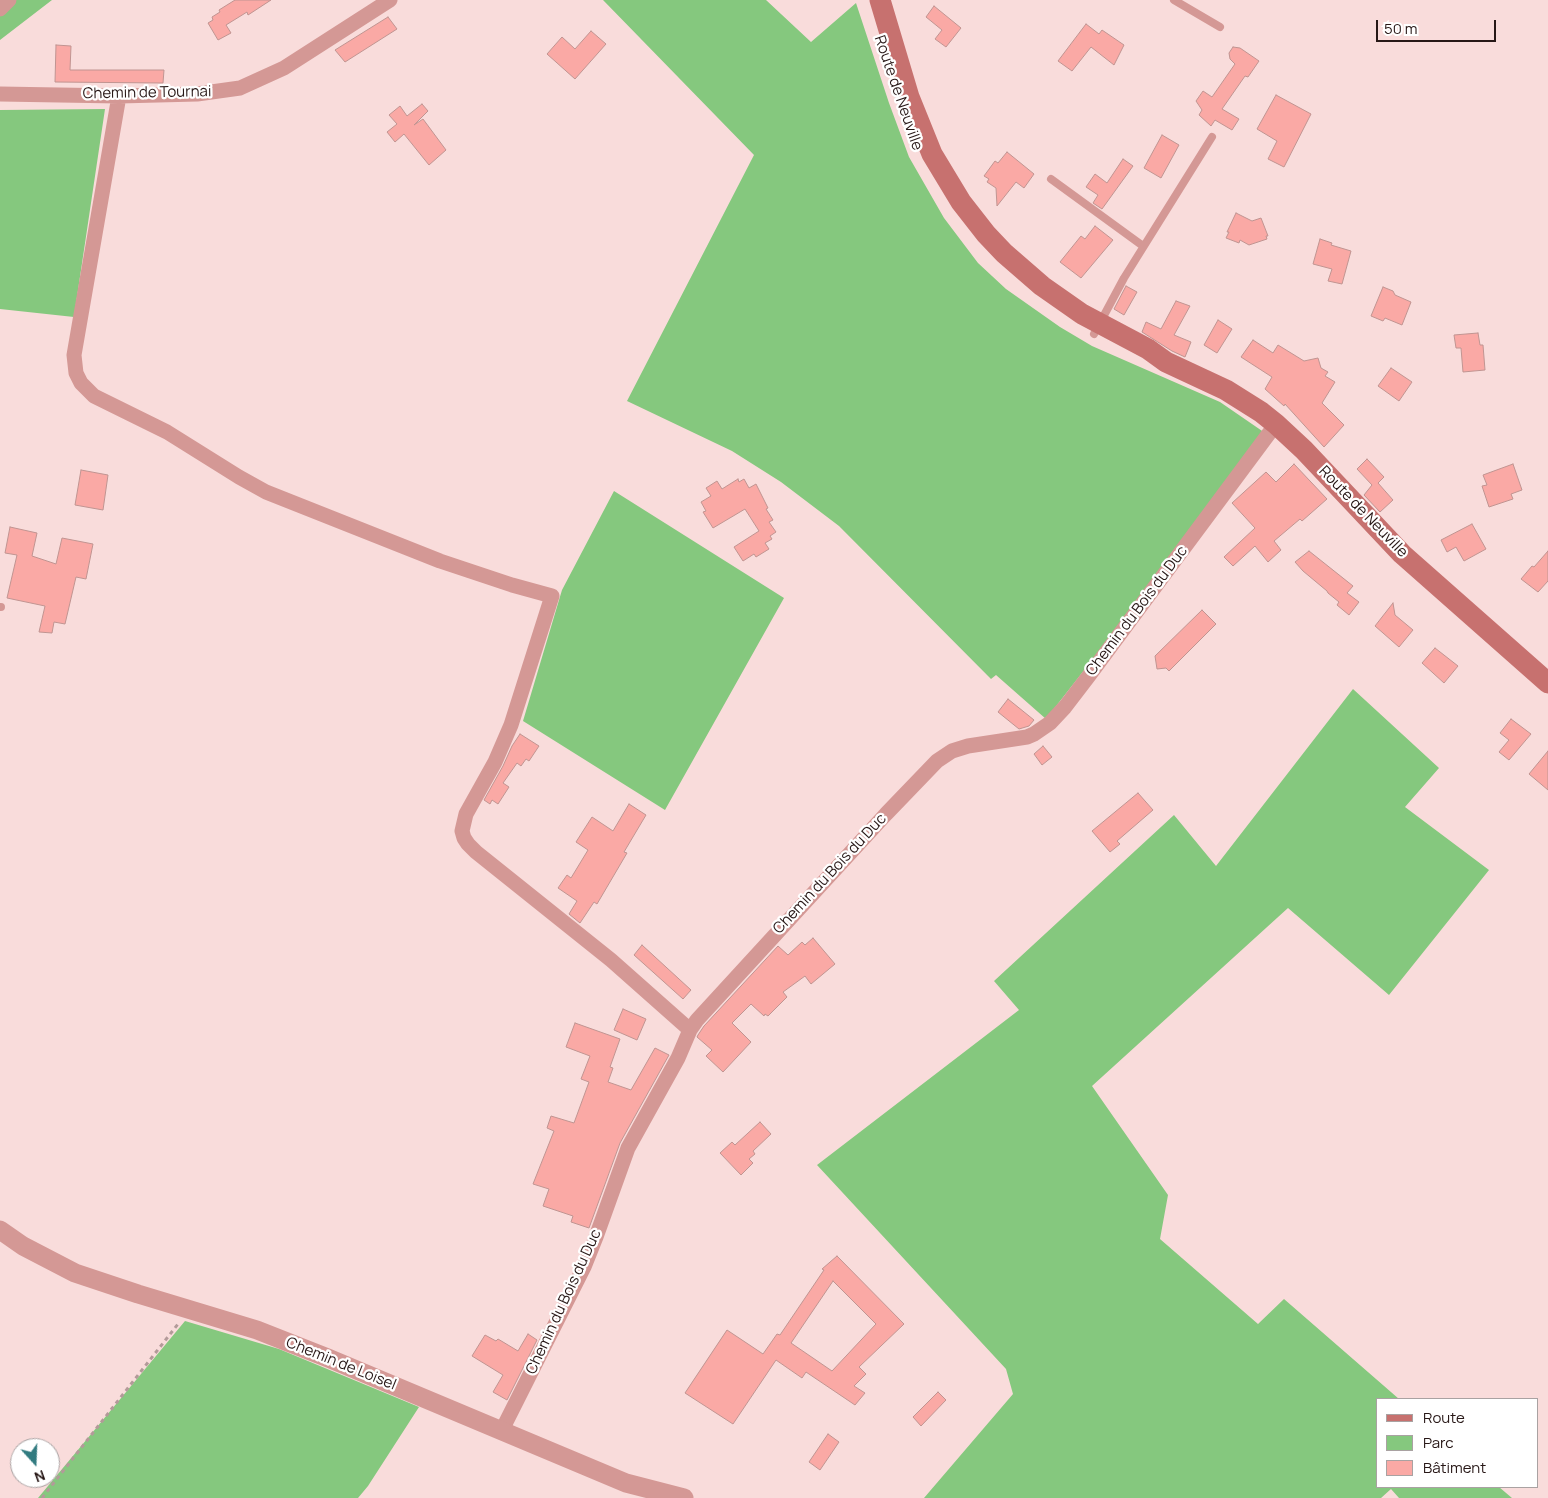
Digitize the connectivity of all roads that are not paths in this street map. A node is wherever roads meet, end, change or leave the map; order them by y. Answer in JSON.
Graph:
{"nodes":[{"id":1,"x":10,"y":0,"type":"edge"},
{"id":2,"x":390,"y":0,"type":"edge"},
{"id":3,"x":869,"y":0,"type":"edge"},
{"id":4,"x":880,"y":0,"type":"edge"},
{"id":5,"x":1174,"y":0,"type":"edge"},
{"id":6,"x":0,"y":8,"type":"edge"},
{"id":7,"x":1220,"y":27,"type":"dead end"},
{"id":8,"x":0,"y":94,"type":"edge"},
{"id":9,"x":119,"y":96,"type":"junction"},
{"id":10,"x":1212,"y":137,"type":"dead end"},
{"id":11,"x":1051,"y":179,"type":"dead end"},
{"id":12,"x":1143,"y":246,"type":"junction"},
{"id":13,"x":1096,"y":329,"type":"junction"},
{"id":14,"x":1276,"y":424,"type":"junction"},
{"id":15,"x":1548,"y":683,"type":"edge"},
{"id":16,"x":690,"y":1030,"type":"junction"},
{"id":17,"x":0,"y":1230,"type":"edge"},
{"id":18,"x":502,"y":1430,"type":"junction"},
{"id":19,"x":684,"y":1498,"type":"edge"}],
"edges":[{"from":1,"to":6,"type":"street"},
{"from":2,"to":9,"type":"street","name":"Chemin de Tournai"},
{"from":3,"to":13,"type":"main road","name":"Route de Neuville"},
{"from":4,"to":13,"type":"main road","name":"Route de Neuville"},
{"from":5,"to":7,"type":"lane"},
{"from":8,"to":9,"type":"street","name":"Chemin de Tournai"},
{"from":9,"to":16,"type":"street"},
{"from":10,"to":12,"type":"lane"},
{"from":11,"to":12,"type":"lane"},
{"from":12,"to":13,"type":"lane"},
{"from":13,"to":14,"type":"main road","name":"Route de Neuville"},
{"from":14,"to":15,"type":"main road","name":"Route de Neuville"},
{"from":14,"to":16,"type":"street","name":"Chemin du Bois du Duc"},
{"from":16,"to":18,"type":"street","name":"Chemin du Bois du Duc"},
{"from":17,"to":18,"type":"street","name":"Chemin de Loisel"},
{"from":18,"to":19,"type":"street","name":"Chemin de Loisel"}]}
